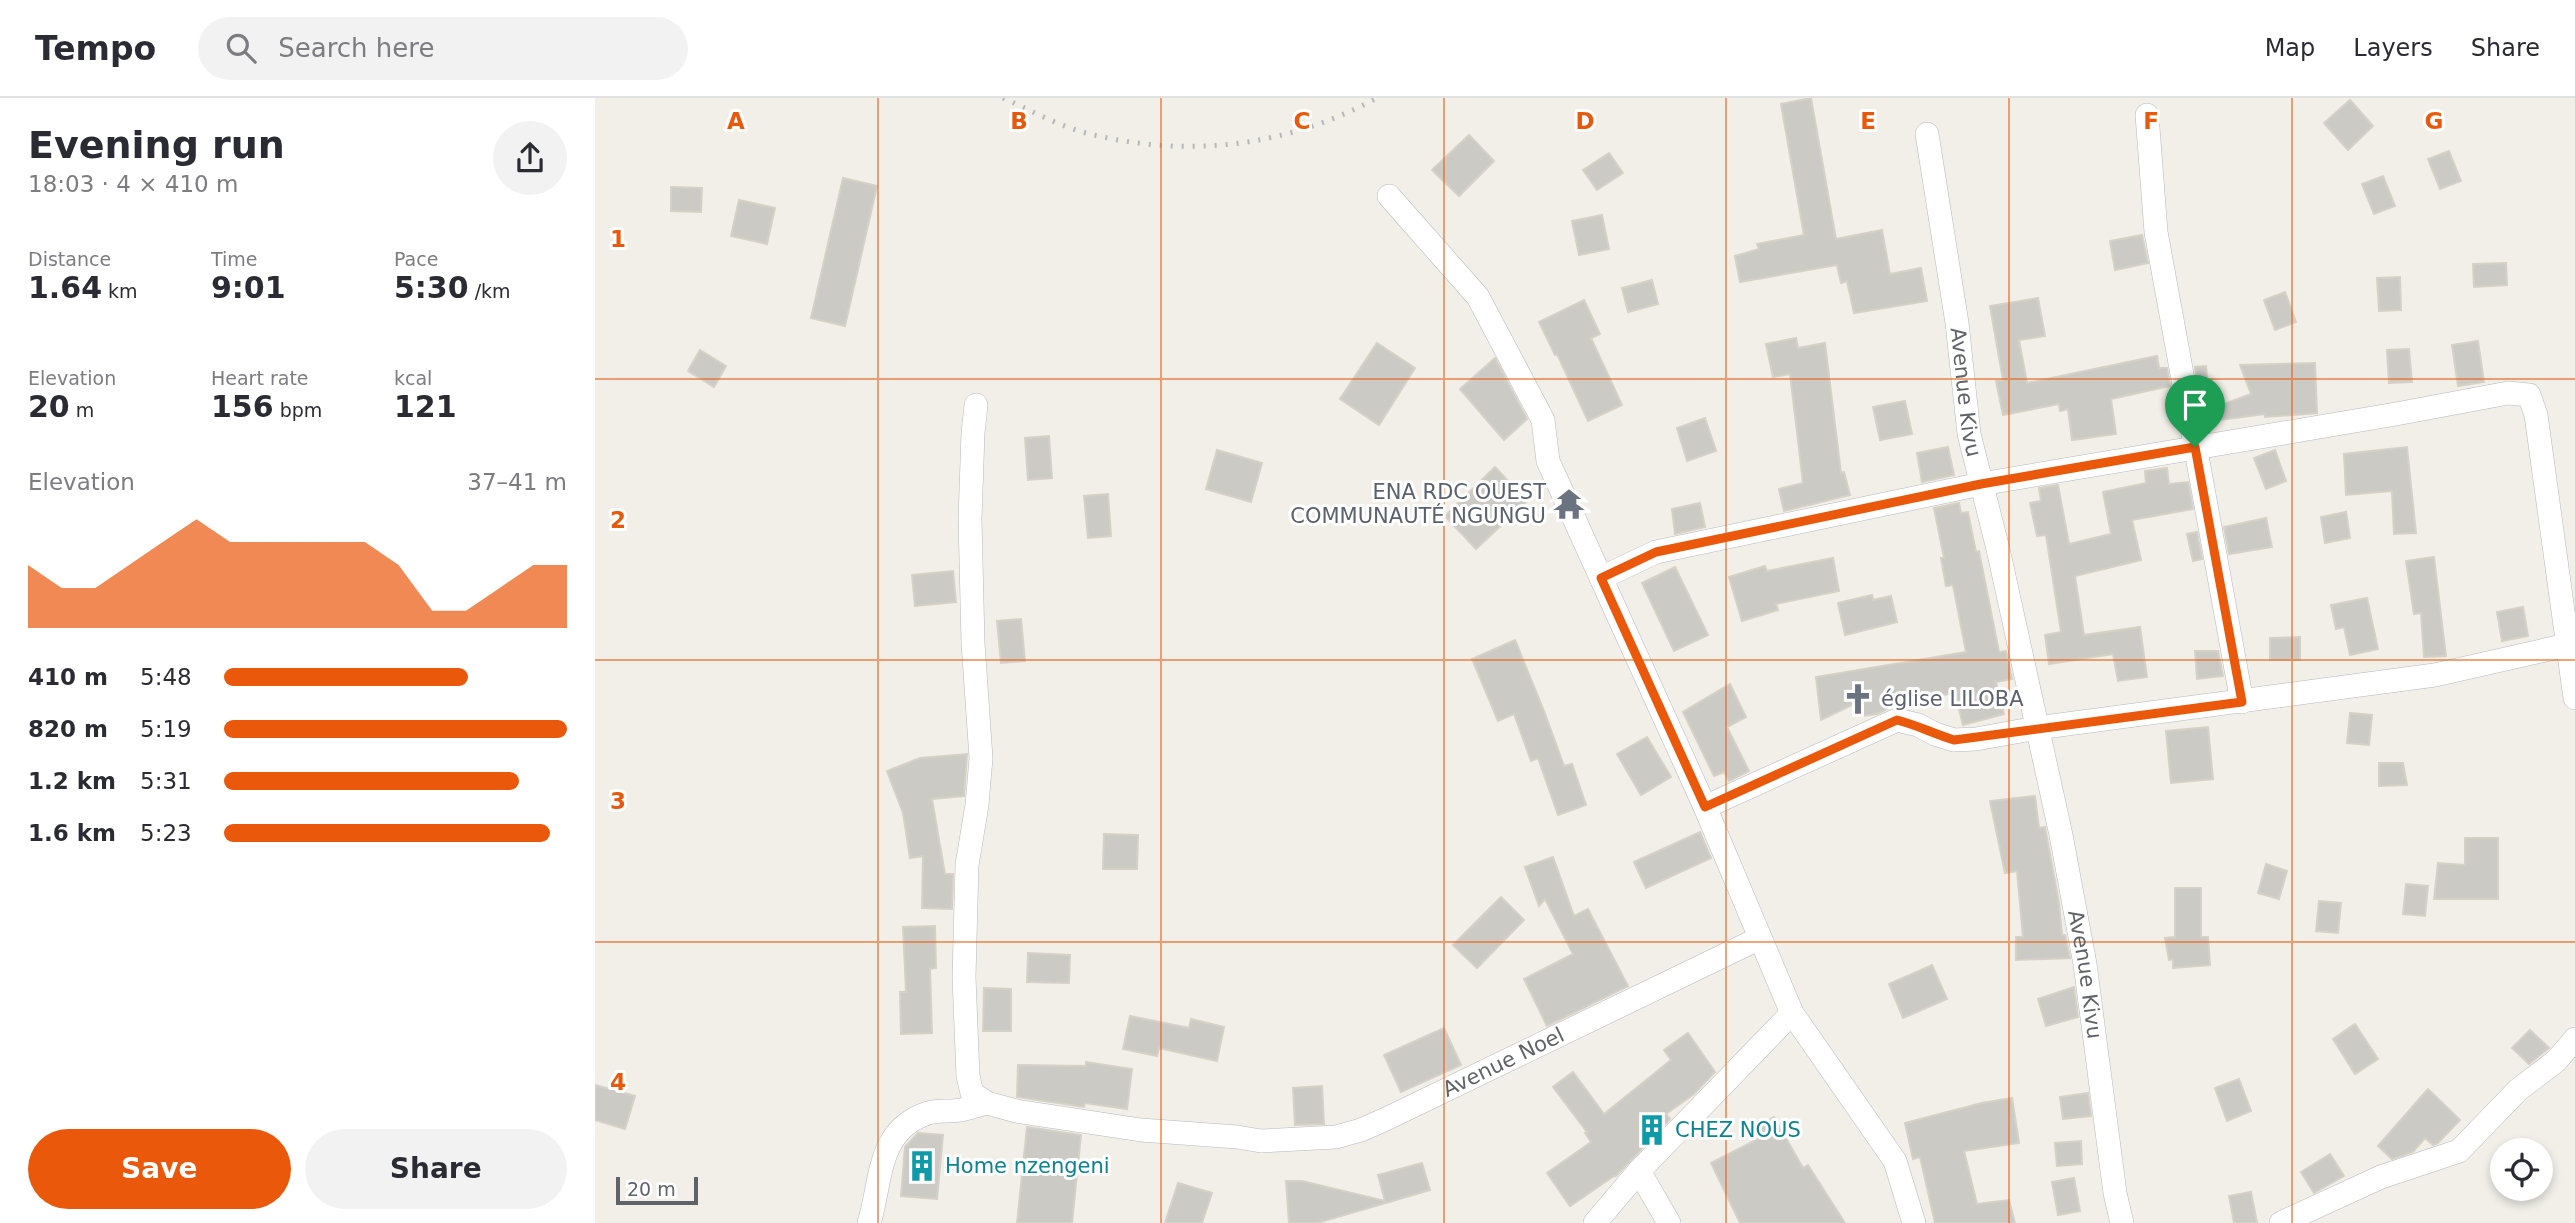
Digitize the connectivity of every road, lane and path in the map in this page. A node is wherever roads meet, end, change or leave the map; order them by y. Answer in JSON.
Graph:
{"nodes":[{"id":1,"x":2147,"y":115,"type":"dead end"},
{"id":2,"x":1927,"y":134,"type":"dead end"},
{"id":3,"x":1389,"y":196,"type":"dead end"},
{"id":4,"x":976,"y":405,"type":"dead end"},
{"id":5,"x":2195,"y":447,"type":"junction"},
{"id":6,"x":1981,"y":484,"type":"junction"},
{"id":7,"x":1601,"y":578,"type":"junction"},
{"id":8,"x":2567,"y":645,"type":"junction"},
{"id":9,"x":2575,"y":698,"type":"edge"},
{"id":10,"x":2242,"y":702,"type":"junction"},
{"id":11,"x":2037,"y":728,"type":"junction"},
{"id":12,"x":1705,"y":807,"type":"junction"},
{"id":13,"x":1760,"y":938,"type":"junction"},
{"id":14,"x":1792,"y":1013,"type":"junction"},
{"id":15,"x":2575,"y":1039,"type":"edge"},
{"id":16,"x":987,"y":1103,"type":"junction"},
{"id":17,"x":1639,"y":1171,"type":"junction"},
{"id":18,"x":869,"y":1223,"type":"edge"},
{"id":19,"x":1595,"y":1223,"type":"edge"},
{"id":20,"x":1669,"y":1223,"type":"edge"},
{"id":21,"x":1914,"y":1223,"type":"edge"},
{"id":22,"x":2122,"y":1223,"type":"edge"},
{"id":23,"x":2281,"y":1223,"type":"edge"}],
"edges":[{"from":1,"to":5,"type":"street"},
{"from":2,"to":6,"type":"street","name":"Avenue Kivu"},
{"from":3,"to":7,"type":"street"},
{"from":4,"to":16,"type":"street"},
{"from":5,"to":6,"type":"street"},
{"from":5,"to":8,"type":"street"},
{"from":5,"to":10,"type":"street"},
{"from":6,"to":7,"type":"street"},
{"from":6,"to":11,"type":"street","name":"Avenue Kivu"},
{"from":7,"to":12,"type":"street"},
{"from":8,"to":9,"type":"street"},
{"from":8,"to":10,"type":"street"},
{"from":10,"to":11,"type":"street"},
{"from":11,"to":12,"type":"street"},
{"from":11,"to":22,"type":"street","name":"Avenue Kivu"},
{"from":12,"to":13,"type":"street"},
{"from":13,"to":14,"type":"street"},
{"from":13,"to":16,"type":"street","name":"Avenue Noel"},
{"from":14,"to":17,"type":"street"},
{"from":14,"to":21,"type":"street"},
{"from":15,"to":23,"type":"street"},
{"from":16,"to":18,"type":"street"},
{"from":17,"to":19,"type":"street"},
{"from":17,"to":20,"type":"street"}]}
